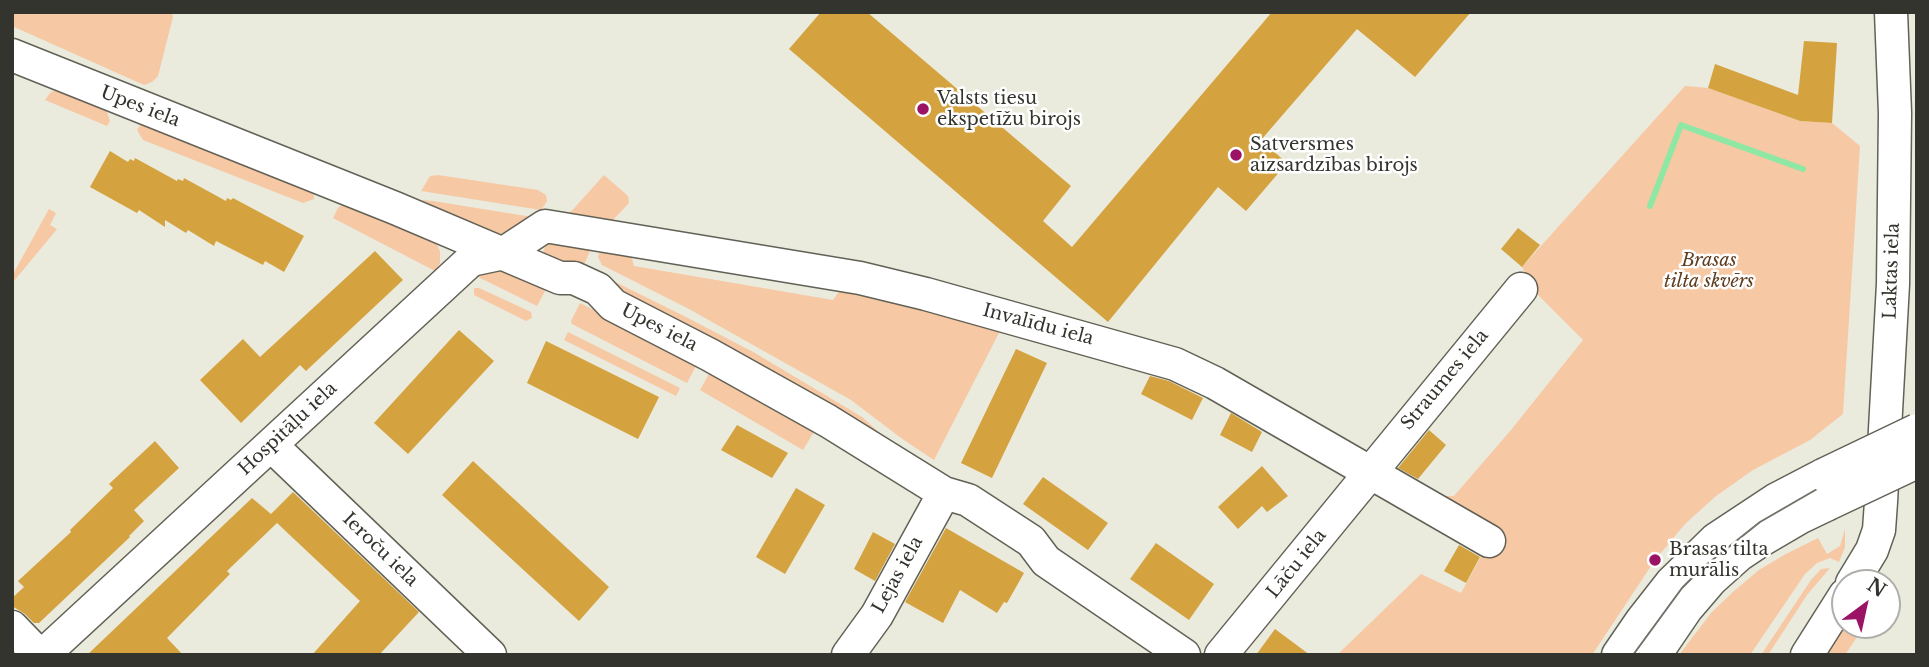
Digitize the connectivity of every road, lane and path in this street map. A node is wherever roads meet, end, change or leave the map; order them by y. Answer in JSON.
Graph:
{"nodes":[{"id":1,"x":1891,"y":12,"type":"edge"},
{"id":2,"x":12,"y":55,"type":"edge"},
{"id":3,"x":545,"y":226,"type":"joint"},
{"id":4,"x":503,"y":253,"type":"junction"},
{"id":5,"x":1521,"y":289,"type":"dead end"},
{"id":6,"x":1917,"y":430,"type":"edge"},
{"id":7,"x":271,"y":445,"type":"junction"},
{"id":8,"x":1917,"y":462,"type":"edge"},
{"id":9,"x":1371,"y":472,"type":"junction"},
{"id":10,"x":1825,"y":490,"type":"junction"},
{"id":11,"x":944,"y":493,"type":"junction"},
{"id":12,"x":1489,"y":541,"type":"dead end"},
{"id":13,"x":1861,"y":569,"type":"edge"},
{"id":14,"x":1831,"y":617,"type":"edge"},
{"id":15,"x":12,"y":627,"type":"edge"},
{"id":16,"x":41,"y":655,"type":"edge"},
{"id":17,"x":490,"y":655,"type":"edge"},
{"id":18,"x":848,"y":655,"type":"edge"},
{"id":19,"x":1184,"y":655,"type":"edge"},
{"id":20,"x":1221,"y":655,"type":"edge"},
{"id":21,"x":1618,"y":655,"type":"edge"},
{"id":22,"x":1655,"y":655,"type":"edge"},
{"id":23,"x":1807,"y":655,"type":"edge"}],
"edges":[{"from":1,"to":13,"type":"street","name":"Laktas iela"},
{"from":2,"to":4,"type":"street","name":"Upes iela"},
{"from":3,"to":4,"type":"street","name":"Hospitāļu iela"},
{"from":3,"to":9,"type":"street","name":"Invalīdu iela"},
{"from":4,"to":7,"type":"street","name":"Hospitāļu iela"},
{"from":4,"to":11,"type":"street","name":"Upes iela"},
{"from":5,"to":9,"type":"street","name":"Straumes iela"},
{"from":6,"to":10,"type":"street","bridge":true},
{"from":7,"to":16,"type":"street","name":"Hospitāļu iela"},
{"from":7,"to":17,"type":"street","name":"Ieroču iela"},
{"from":8,"to":10,"type":"street","bridge":true},
{"from":9,"to":12,"type":"street","name":"Invalīdu iela"},
{"from":9,"to":20,"type":"street","name":"Lāču iela"},
{"from":10,"to":21,"type":"street"},
{"from":10,"to":22,"type":"street"},
{"from":11,"to":18,"type":"street","name":"Lejas iela"},
{"from":11,"to":19,"type":"street","name":"Upes iela"},
{"from":14,"to":23,"type":"street"},
{"from":15,"to":16,"type":"street"}]}
